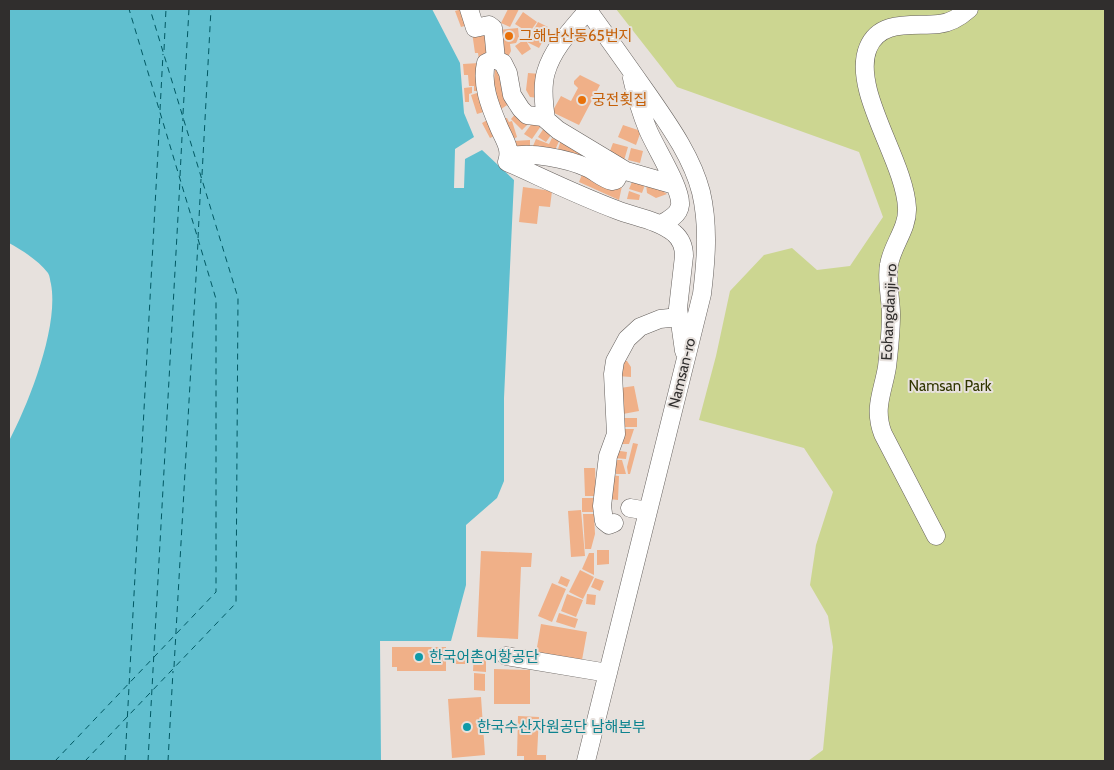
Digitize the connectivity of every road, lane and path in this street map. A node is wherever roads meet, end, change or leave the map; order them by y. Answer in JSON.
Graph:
{"nodes":[{"id":1,"x":469,"y":9,"type":"edge"},
{"id":2,"x":588,"y":9,"type":"edge"},
{"id":3,"x":969,"y":9,"type":"edge"},
{"id":4,"x":496,"y":60,"type":"junction"},
{"id":5,"x":630,"y":69,"type":"junction"},
{"id":6,"x":546,"y":119,"type":"junction"},
{"id":7,"x":508,"y":160,"type":"junction"},
{"id":8,"x":622,"y":169,"type":"junction"},
{"id":9,"x":675,"y":185,"type":"junction"},
{"id":10,"x":661,"y":224,"type":"junction"},
{"id":11,"x":679,"y":317,"type":"junction"},
{"id":12,"x":686,"y":358,"type":"junction"},
{"id":13,"x":630,"y":508,"type":"dead end"},
{"id":14,"x":648,"y":510,"type":"junction"},
{"id":15,"x":614,"y":523,"type":"dead end"},
{"id":16,"x":936,"y":536,"type":"dead end"},
{"id":17,"x":506,"y":656,"type":"dead end"},
{"id":18,"x":608,"y":673,"type":"junction"},
{"id":19,"x":586,"y":761,"type":"edge"}],
"edges":[{"from":1,"to":4,"type":"street"},
{"from":2,"to":5,"type":"street","name":"Namsan-ro"},
{"from":2,"to":6,"type":"street"},
{"from":3,"to":16,"type":"street","name":"Eohangdanji-ro"},
{"from":4,"to":6,"type":"street"},
{"from":4,"to":7,"type":"street"},
{"from":5,"to":9,"type":"street"},
{"from":5,"to":12,"type":"street","name":"Namsan-ro"},
{"from":6,"to":8,"type":"street"},
{"from":7,"to":8,"type":"street"},
{"from":7,"to":10,"type":"street"},
{"from":8,"to":9,"type":"street"},
{"from":9,"to":10,"type":"street"},
{"from":10,"to":11,"type":"street"},
{"from":11,"to":12,"type":"street"},
{"from":11,"to":15,"type":"street"},
{"from":12,"to":14,"type":"street","name":"Namsan-ro"},
{"from":13,"to":14,"type":"street"},
{"from":14,"to":18,"type":"street","name":"Namsan-ro"},
{"from":17,"to":18,"type":"street"},
{"from":18,"to":19,"type":"street","name":"Namsan-ro"}]}
